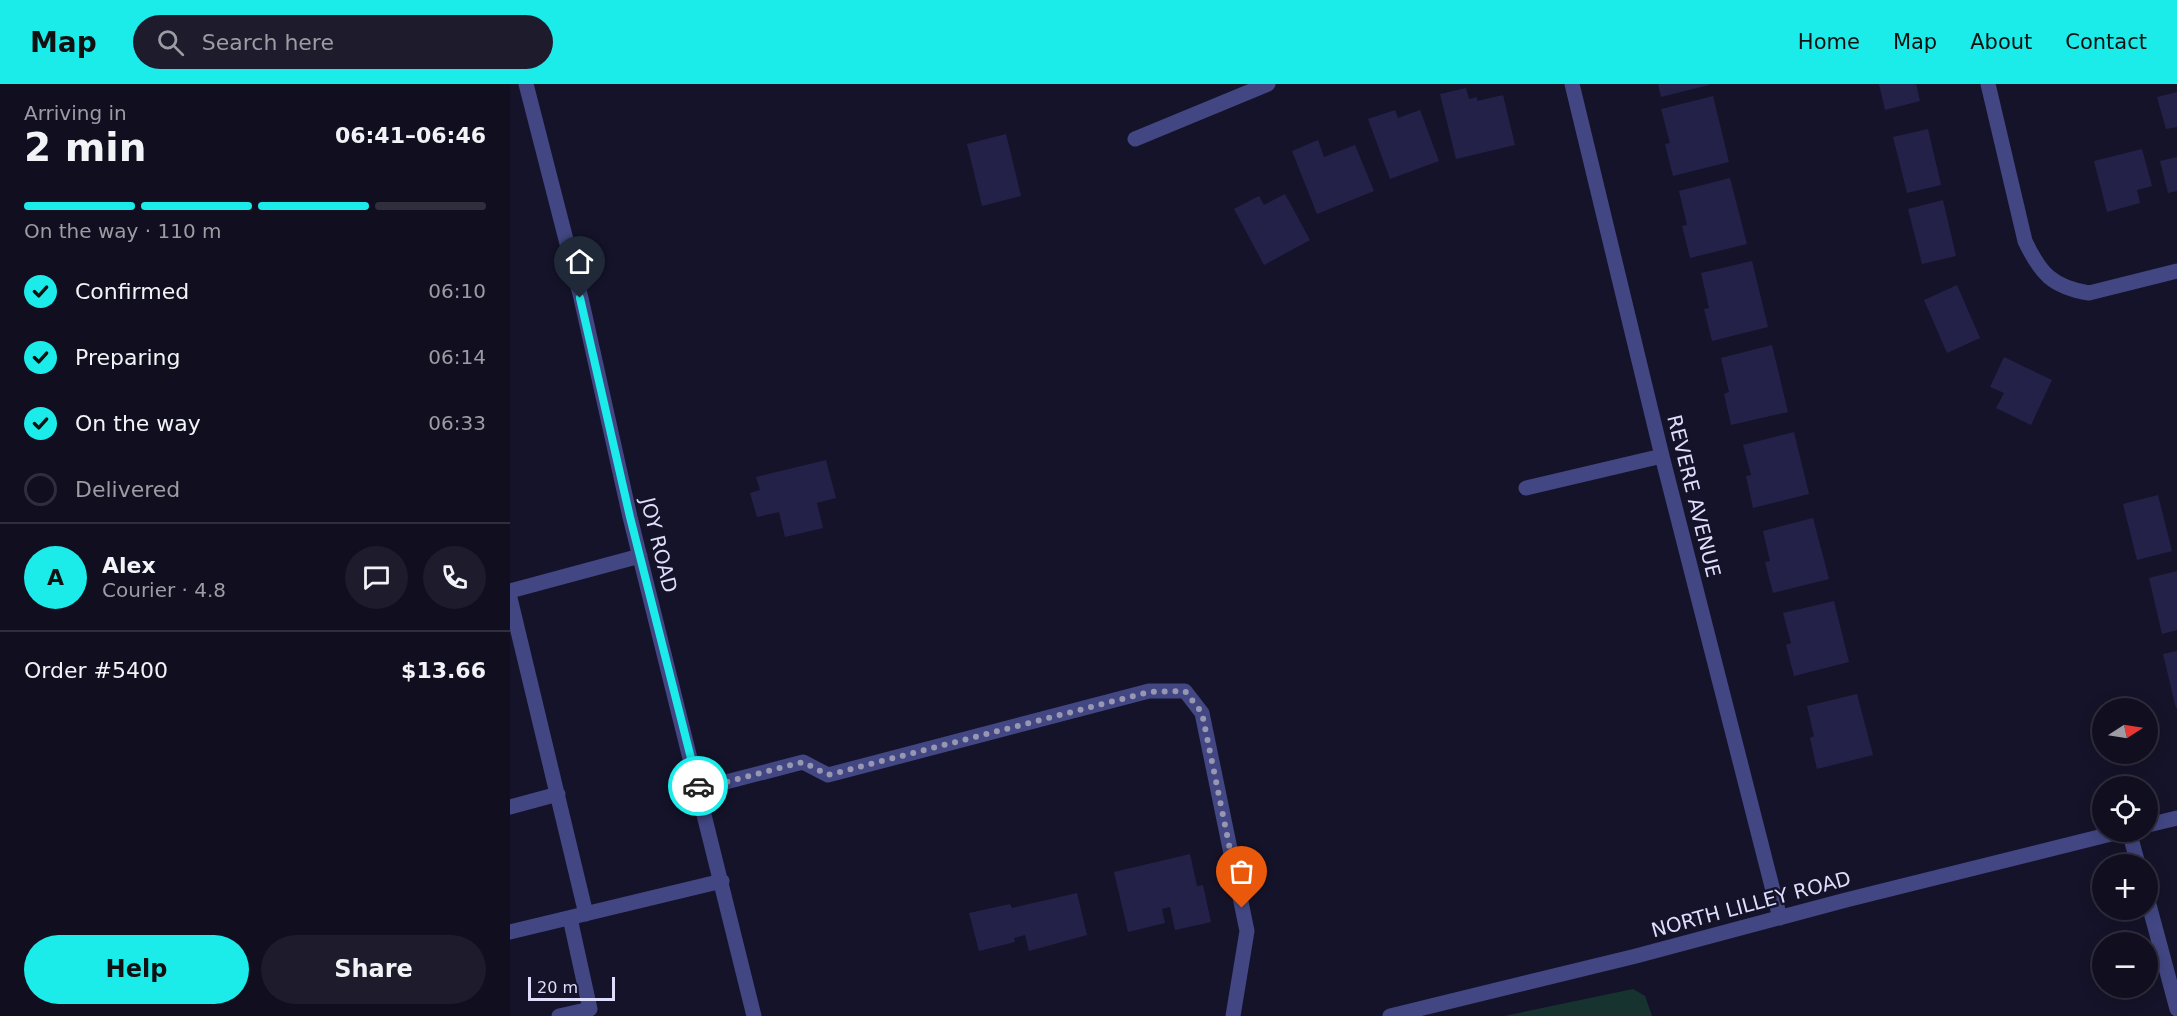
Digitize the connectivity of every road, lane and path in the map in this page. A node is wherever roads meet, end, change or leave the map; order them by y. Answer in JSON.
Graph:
{"nodes":[{"id":1,"x":526,"y":84,"type":"edge"},
{"id":2,"x":1268,"y":84,"type":"edge"},
{"id":3,"x":1572,"y":84,"type":"edge"},
{"id":4,"x":1988,"y":84,"type":"edge"},
{"id":5,"x":1135,"y":139,"type":"dead end"},
{"id":6,"x":2177,"y":271,"type":"edge"},
{"id":7,"x":1662,"y":456,"type":"junction"},
{"id":8,"x":1526,"y":488,"type":"dead end"},
{"id":9,"x":640,"y":556,"type":"junction"},
{"id":10,"x":510,"y":591,"type":"edge"},
{"id":11,"x":510,"y":598,"type":"edge"},
{"id":12,"x":699,"y":789,"type":"junction"},
{"id":13,"x":558,"y":794,"type":"junction"},
{"id":14,"x":510,"y":807,"type":"edge"},
{"id":15,"x":2177,"y":818,"type":"edge"},
{"id":16,"x":2158,"y":823,"type":"edge"},
{"id":17,"x":2092,"y":839,"type":"edge"},
{"id":18,"x":722,"y":881,"type":"junction"},
{"id":19,"x":586,"y":914,"type":"junction"},
{"id":20,"x":570,"y":918,"type":"junction"},
{"id":21,"x":1780,"y":918,"type":"junction"},
{"id":22,"x":2153,"y":920,"type":"edge"},
{"id":23,"x":510,"y":932,"type":"edge"},
{"id":24,"x":2177,"y":1009,"type":"edge"},
{"id":25,"x":591,"y":1012,"type":"edge"},
{"id":26,"x":559,"y":1016,"type":"edge"},
{"id":27,"x":754,"y":1016,"type":"edge"},
{"id":28,"x":1233,"y":1016,"type":"edge"},
{"id":29,"x":1390,"y":1016,"type":"edge"}],
"edges":[{"from":1,"to":9,"type":"street","name":"JOY ROAD"},
{"from":2,"to":5,"type":"street"},
{"from":3,"to":7,"type":"street","name":"REVERE AVENUE"},
{"from":4,"to":6,"type":"street"},
{"from":7,"to":8,"type":"street"},
{"from":7,"to":21,"type":"street","name":"REVERE AVENUE"},
{"from":9,"to":10,"type":"street"},
{"from":9,"to":12,"type":"street","name":"JOY ROAD"},
{"from":11,"to":13,"type":"street"},
{"from":12,"to":18,"type":"street","name":"JOY ROAD"},
{"from":12,"to":28,"type":"street"},
{"from":13,"to":14,"type":"street"},
{"from":13,"to":19,"type":"street"},
{"from":15,"to":16,"type":"street"},
{"from":17,"to":21,"type":"street","name":"NORTH LILLEY ROAD"},
{"from":18,"to":19,"type":"street"},
{"from":18,"to":27,"type":"street","name":"JOY ROAD"},
{"from":19,"to":20,"type":"street"},
{"from":20,"to":23,"type":"street"},
{"from":20,"to":25,"type":"street"},
{"from":21,"to":29,"type":"street","name":"NORTH LILLEY ROAD"},
{"from":22,"to":24,"type":"street"},
{"from":25,"to":26,"type":"street"}]}
